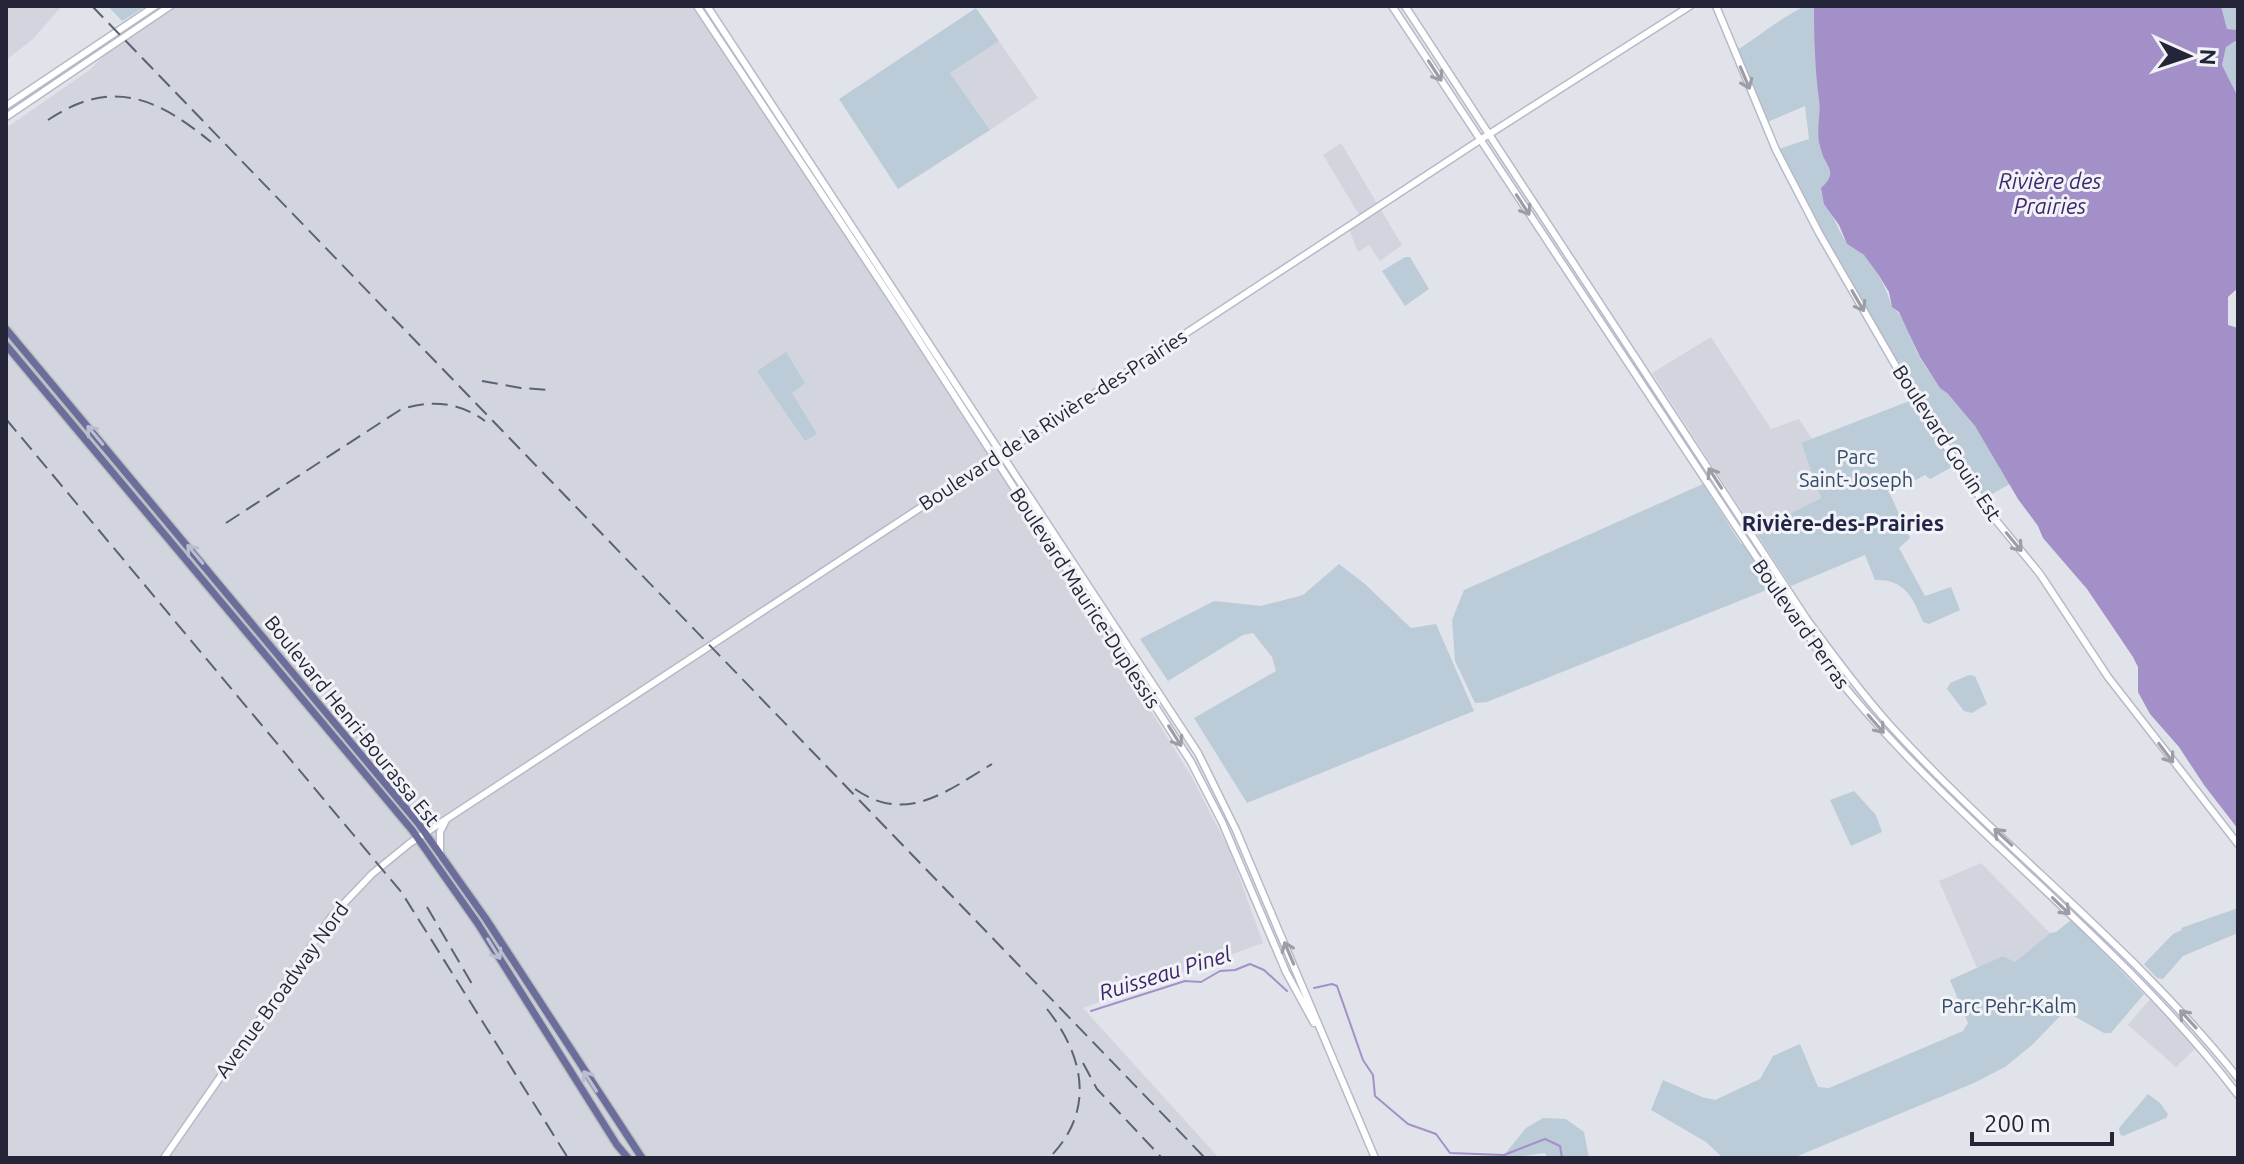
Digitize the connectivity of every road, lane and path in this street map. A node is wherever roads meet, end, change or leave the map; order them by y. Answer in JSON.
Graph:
{"nodes":[{"id":1,"x":155,"y":6,"type":"edge"},
{"id":2,"x":170,"y":6,"type":"edge"},
{"id":3,"x":697,"y":6,"type":"edge"},
{"id":4,"x":707,"y":6,"type":"edge"},
{"id":5,"x":1392,"y":6,"type":"edge"},
{"id":6,"x":1405,"y":6,"type":"edge"},
{"id":7,"x":1690,"y":6,"type":"edge"},
{"id":8,"x":1716,"y":6,"type":"edge"},
{"id":9,"x":6,"y":106,"type":"edge"},
{"id":10,"x":6,"y":117,"type":"edge"},
{"id":11,"x":1489,"y":135,"type":"junction"},
{"id":12,"x":1480,"y":140,"type":"junction"},
{"id":13,"x":6,"y":329,"type":"edge"},
{"id":14,"x":6,"y":345,"type":"edge"},
{"id":15,"x":999,"y":456,"type":"junction"},
{"id":16,"x":1207,"y":770,"type":"junction"},
{"id":17,"x":1199,"y":775,"type":"junction"},
{"id":18,"x":449,"y":816,"type":"junction"},
{"id":19,"x":421,"y":835,"type":"junction"},
{"id":20,"x":2238,"y":844,"type":"edge"},
{"id":21,"x":440,"y":855,"type":"junction"},
{"id":22,"x":1330,"y":1050,"type":"junction"},
{"id":23,"x":2238,"y":1078,"type":"edge"},
{"id":24,"x":2238,"y":1095,"type":"edge"},
{"id":25,"x":164,"y":1158,"type":"edge"},
{"id":26,"x":626,"y":1158,"type":"edge"},
{"id":27,"x":644,"y":1158,"type":"edge"},
{"id":28,"x":1375,"y":1158,"type":"edge"}],
"edges":[{"from":1,"to":9,"type":"street"},
{"from":2,"to":10,"type":"street"},
{"from":3,"to":15,"type":"street","name":"Boulevard Maurice-Duplessis"},
{"from":4,"to":15,"type":"street","name":"Boulevard Maurice-Duplessis"},
{"from":5,"to":12,"type":"street","name":"Boulevard Perras","one_way":true},
{"from":6,"to":11,"type":"street","name":"Boulevard Perras"},
{"from":7,"to":11,"type":"street","name":"Boulevard de la Rivière-des-Prairies"},
{"from":8,"to":20,"type":"street","name":"Boulevard Gouin Est","one_way":true},
{"from":11,"to":12,"type":"street","name":"Boulevard de la Rivière-des-Prairies"},
{"from":23,"to":11,"type":"street","name":"Boulevard Perras","one_way":true},
{"from":12,"to":15,"type":"street","name":"Boulevard de la Rivière-des-Prairies"},
{"from":12,"to":24,"type":"street","name":"Boulevard Perras","one_way":true},
{"from":19,"to":13,"type":"main road","name":"Boulevard Henri-Bourassa Est","one_way":true},
{"from":14,"to":19,"type":"main road","name":"Boulevard Henri-Bourassa Est"},
{"from":15,"to":16,"type":"street","name":"Boulevard Maurice-Duplessis"},
{"from":15,"to":17,"type":"street","name":"Boulevard Maurice-Duplessis","one_way":true},
{"from":15,"to":18,"type":"street","name":"Boulevard de la Rivière-des-Prairies"},
{"from":16,"to":17,"type":"street"},
{"from":22,"to":16,"type":"street","name":"Boulevard Maurice-Duplessis","one_way":true},
{"from":17,"to":22,"type":"street","name":"Boulevard Maurice-Duplessis"},
{"from":18,"to":19,"type":"street","name":"Boulevard de la Rivière-des-Prairies"},
{"from":18,"to":21,"type":"street"},
{"from":19,"to":21,"type":"main road","name":"Boulevard Henri-Bourassa Est"},
{"from":19,"to":25,"type":"street","name":"Avenue Broadway Nord"},
{"from":19,"to":26,"type":"main road","name":"Boulevard Henri-Bourassa Est","one_way":true},
{"from":27,"to":21,"type":"main road","name":"Boulevard Henri-Bourassa Est","one_way":true},
{"from":22,"to":28,"type":"street","name":"Boulevard Maurice-Duplessis"}]}
